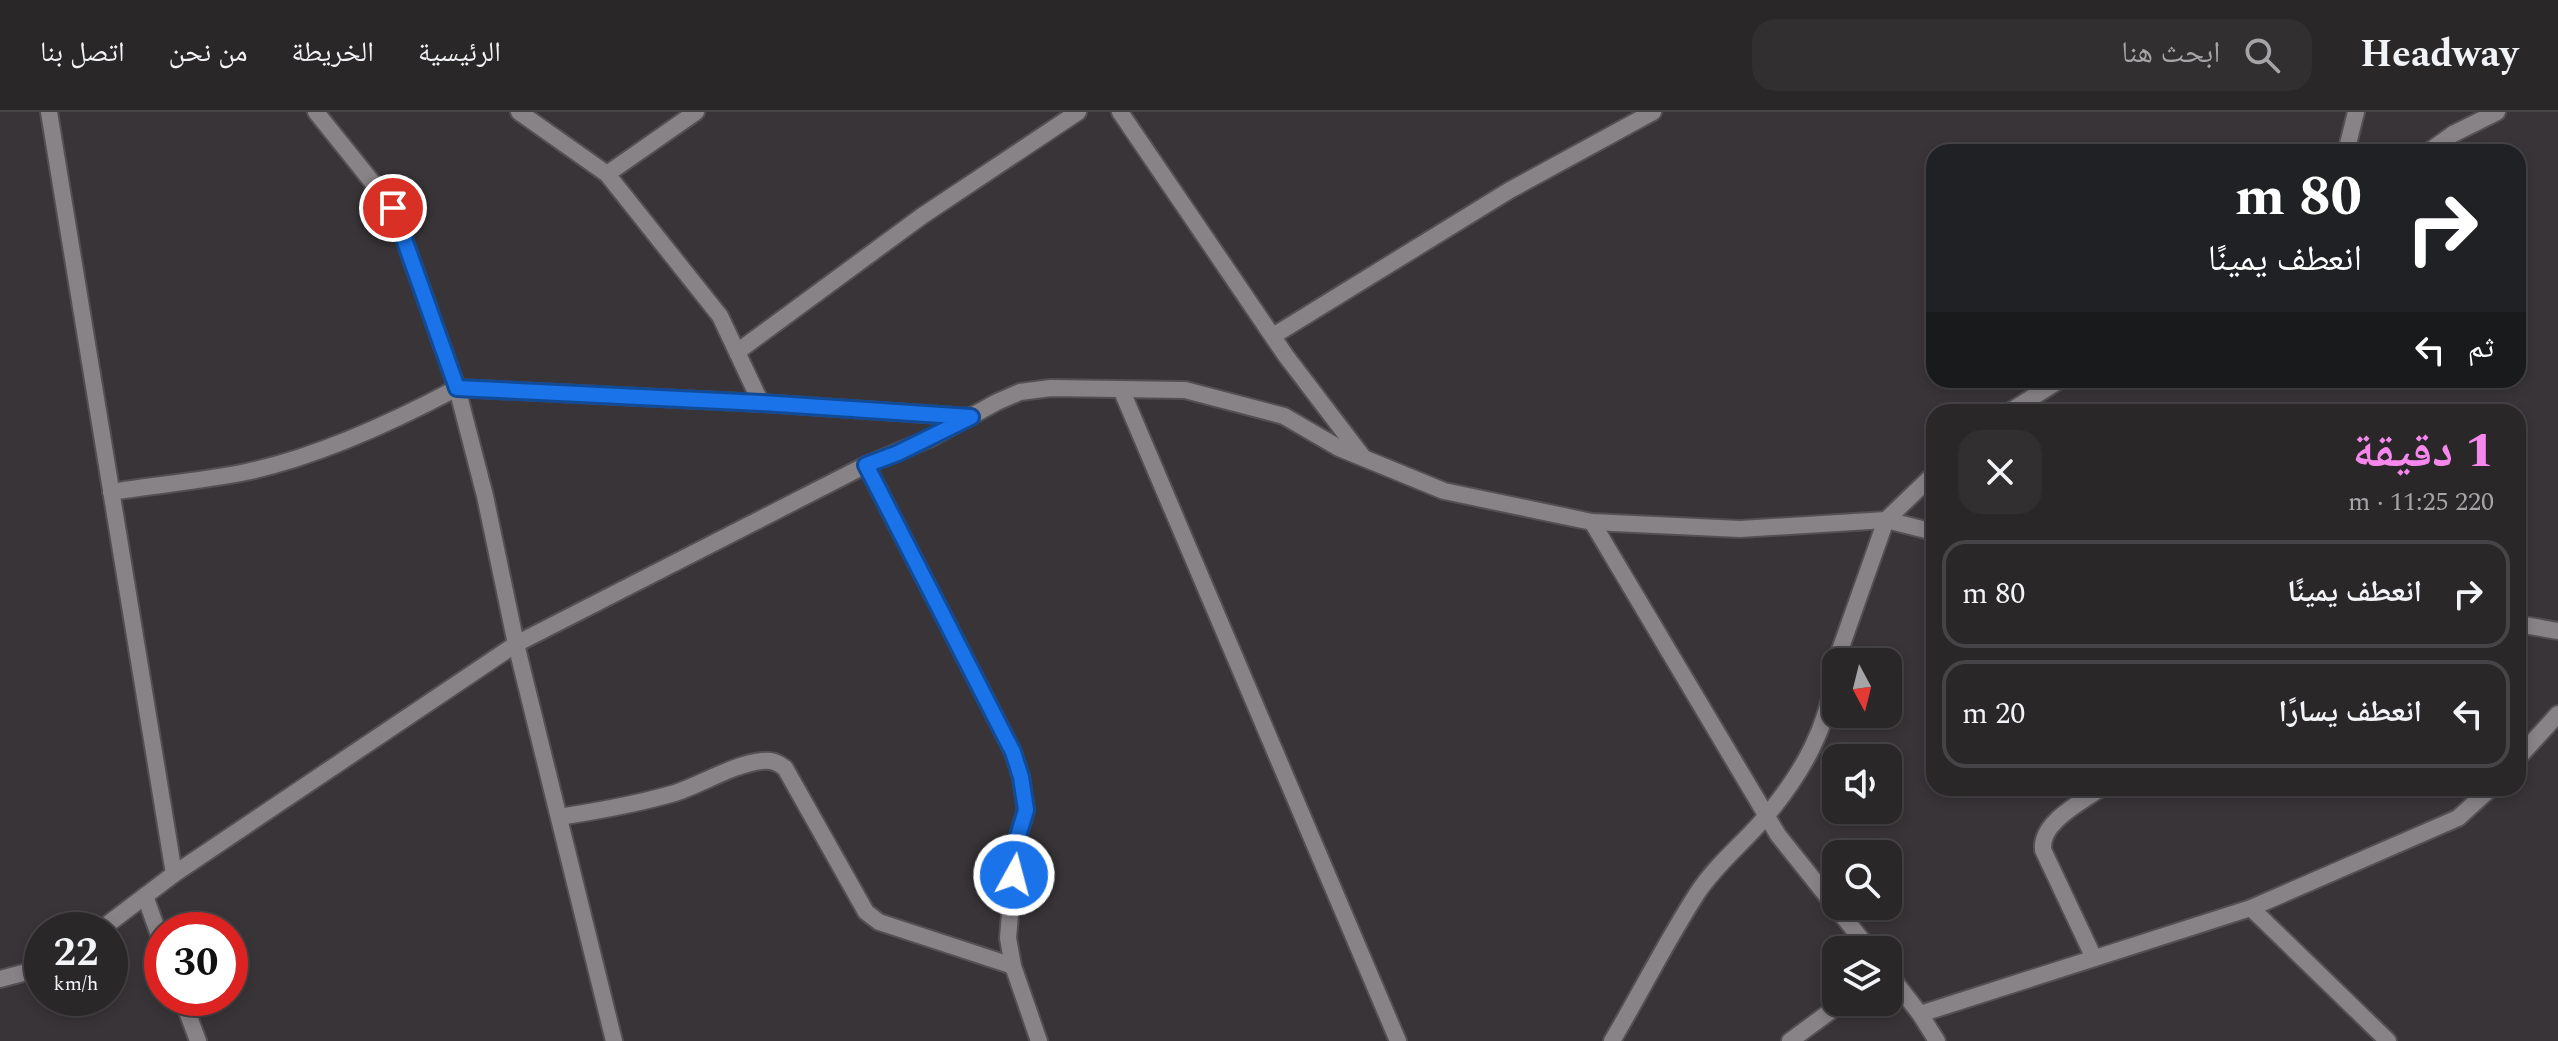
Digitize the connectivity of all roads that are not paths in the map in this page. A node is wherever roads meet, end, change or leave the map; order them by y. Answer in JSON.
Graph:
{"nodes":[{"id":1,"x":49,"y":112,"type":"edge"},
{"id":2,"x":316,"y":112,"type":"edge"},
{"id":3,"x":519,"y":112,"type":"edge"},
{"id":4,"x":696,"y":112,"type":"edge"},
{"id":5,"x":1078,"y":112,"type":"edge"},
{"id":6,"x":1120,"y":112,"type":"edge"},
{"id":7,"x":1653,"y":112,"type":"edge"},
{"id":8,"x":2356,"y":112,"type":"edge"},
{"id":9,"x":2497,"y":112,"type":"edge"},
{"id":10,"x":2348,"y":144,"type":"edge"},
{"id":11,"x":2439,"y":144,"type":"edge"},
{"id":12,"x":607,"y":174,"type":"junction"},
{"id":13,"x":1273,"y":336,"type":"junction"},
{"id":14,"x":737,"y":352,"type":"junction"},
{"id":15,"x":457,"y":388,"type":"junction"},
{"id":16,"x":2047,"y":388,"type":"edge"},
{"id":17,"x":1121,"y":389,"type":"junction"},
{"id":18,"x":761,"y":403,"type":"junction"},
{"id":19,"x":2022,"y":404,"type":"edge"},
{"id":20,"x":971,"y":417,"type":"junction"},
{"id":21,"x":1365,"y":459,"type":"junction"},
{"id":22,"x":866,"y":465,"type":"junction"},
{"id":23,"x":1926,"y":482,"type":"edge"},
{"id":24,"x":111,"y":492,"type":"junction"},
{"id":25,"x":1886,"y":520,"type":"junction"},
{"id":26,"x":1592,"y":522,"type":"junction"},
{"id":27,"x":1926,"y":530,"type":"edge"},
{"id":28,"x":2526,"y":625,"type":"edge"},
{"id":29,"x":2558,"y":631,"type":"edge"},
{"id":30,"x":516,"y":644,"type":"junction"},
{"id":31,"x":1841,"y":648,"type":"edge"},
{"id":32,"x":2558,"y":714,"type":"edge"},
{"id":33,"x":1822,"y":728,"type":"edge"},
{"id":34,"x":2526,"y":749,"type":"edge"},
{"id":35,"x":2090,"y":796,"type":"edge"},
{"id":36,"x":2482,"y":796,"type":"edge"},
{"id":37,"x":1767,"y":815,"type":"junction"},
{"id":38,"x":559,"y":817,"type":"junction"},
{"id":39,"x":174,"y":874,"type":"junction"},
{"id":40,"x":145,"y":896,"type":"junction"},
{"id":41,"x":2251,"y":908,"type":"junction"},
{"id":42,"x":124,"y":912,"type":"edge"},
{"id":43,"x":151,"y":912,"type":"edge"},
{"id":44,"x":1859,"y":936,"type":"edge"},
{"id":45,"x":2094,"y":958,"type":"junction"},
{"id":46,"x":1013,"y":966,"type":"junction"},
{"id":47,"x":24,"y":973,"type":"edge"},
{"id":48,"x":0,"y":979,"type":"edge"},
{"id":49,"x":1902,"y":991,"type":"edge"},
{"id":50,"x":1920,"y":1014,"type":"junction"},
{"id":51,"x":189,"y":1016,"type":"edge"},
{"id":52,"x":1824,"y":1016,"type":"edge"},
{"id":53,"x":198,"y":1041,"type":"edge"},
{"id":54,"x":614,"y":1041,"type":"edge"},
{"id":55,"x":1039,"y":1041,"type":"edge"},
{"id":56,"x":1398,"y":1041,"type":"edge"},
{"id":57,"x":1612,"y":1041,"type":"edge"},
{"id":58,"x":1790,"y":1041,"type":"edge"},
{"id":59,"x":1937,"y":1041,"type":"edge"},
{"id":60,"x":2388,"y":1041,"type":"edge"}],
"edges":[{"from":1,"to":24,"type":"street"},
{"from":2,"to":15,"type":"street"},
{"from":3,"to":12,"type":"street"},
{"from":4,"to":12,"type":"street"},
{"from":5,"to":14,"type":"street"},
{"from":6,"to":13,"type":"street"},
{"from":7,"to":13,"type":"street"},
{"from":8,"to":10,"type":"street"},
{"from":9,"to":11,"type":"street"},
{"from":12,"to":14,"type":"street"},
{"from":13,"to":21,"type":"street"},
{"from":14,"to":18,"type":"street"},
{"from":15,"to":18,"type":"street"},
{"from":15,"to":24,"type":"street"},
{"from":15,"to":30,"type":"street"},
{"from":16,"to":19,"type":"street"},
{"from":17,"to":20,"type":"street"},
{"from":17,"to":21,"type":"street"},
{"from":17,"to":56,"type":"street"},
{"from":18,"to":20,"type":"street"},
{"from":20,"to":22,"type":"street"},
{"from":21,"to":26,"type":"street"},
{"from":22,"to":30,"type":"street"},
{"from":22,"to":46,"type":"street"},
{"from":23,"to":25,"type":"street"},
{"from":24,"to":39,"type":"street"},
{"from":25,"to":26,"type":"street"},
{"from":25,"to":27,"type":"street"},
{"from":25,"to":31,"type":"street"},
{"from":26,"to":37,"type":"street"},
{"from":28,"to":29,"type":"street"},
{"from":30,"to":38,"type":"street"},
{"from":30,"to":39,"type":"street"},
{"from":32,"to":34,"type":"street"},
{"from":33,"to":37,"type":"street"},
{"from":35,"to":45,"type":"street"},
{"from":36,"to":41,"type":"street"},
{"from":37,"to":44,"type":"street"},
{"from":37,"to":57,"type":"street"},
{"from":38,"to":46,"type":"street"},
{"from":38,"to":54,"type":"street"},
{"from":39,"to":40,"type":"street"},
{"from":40,"to":42,"type":"street"},
{"from":40,"to":43,"type":"street"},
{"from":41,"to":45,"type":"street"},
{"from":41,"to":60,"type":"street"},
{"from":45,"to":50,"type":"street"},
{"from":46,"to":55,"type":"street"},
{"from":47,"to":48,"type":"street"},
{"from":49,"to":50,"type":"street"},
{"from":50,"to":59,"type":"street"},
{"from":51,"to":53,"type":"street"},
{"from":52,"to":58,"type":"street"}]}
